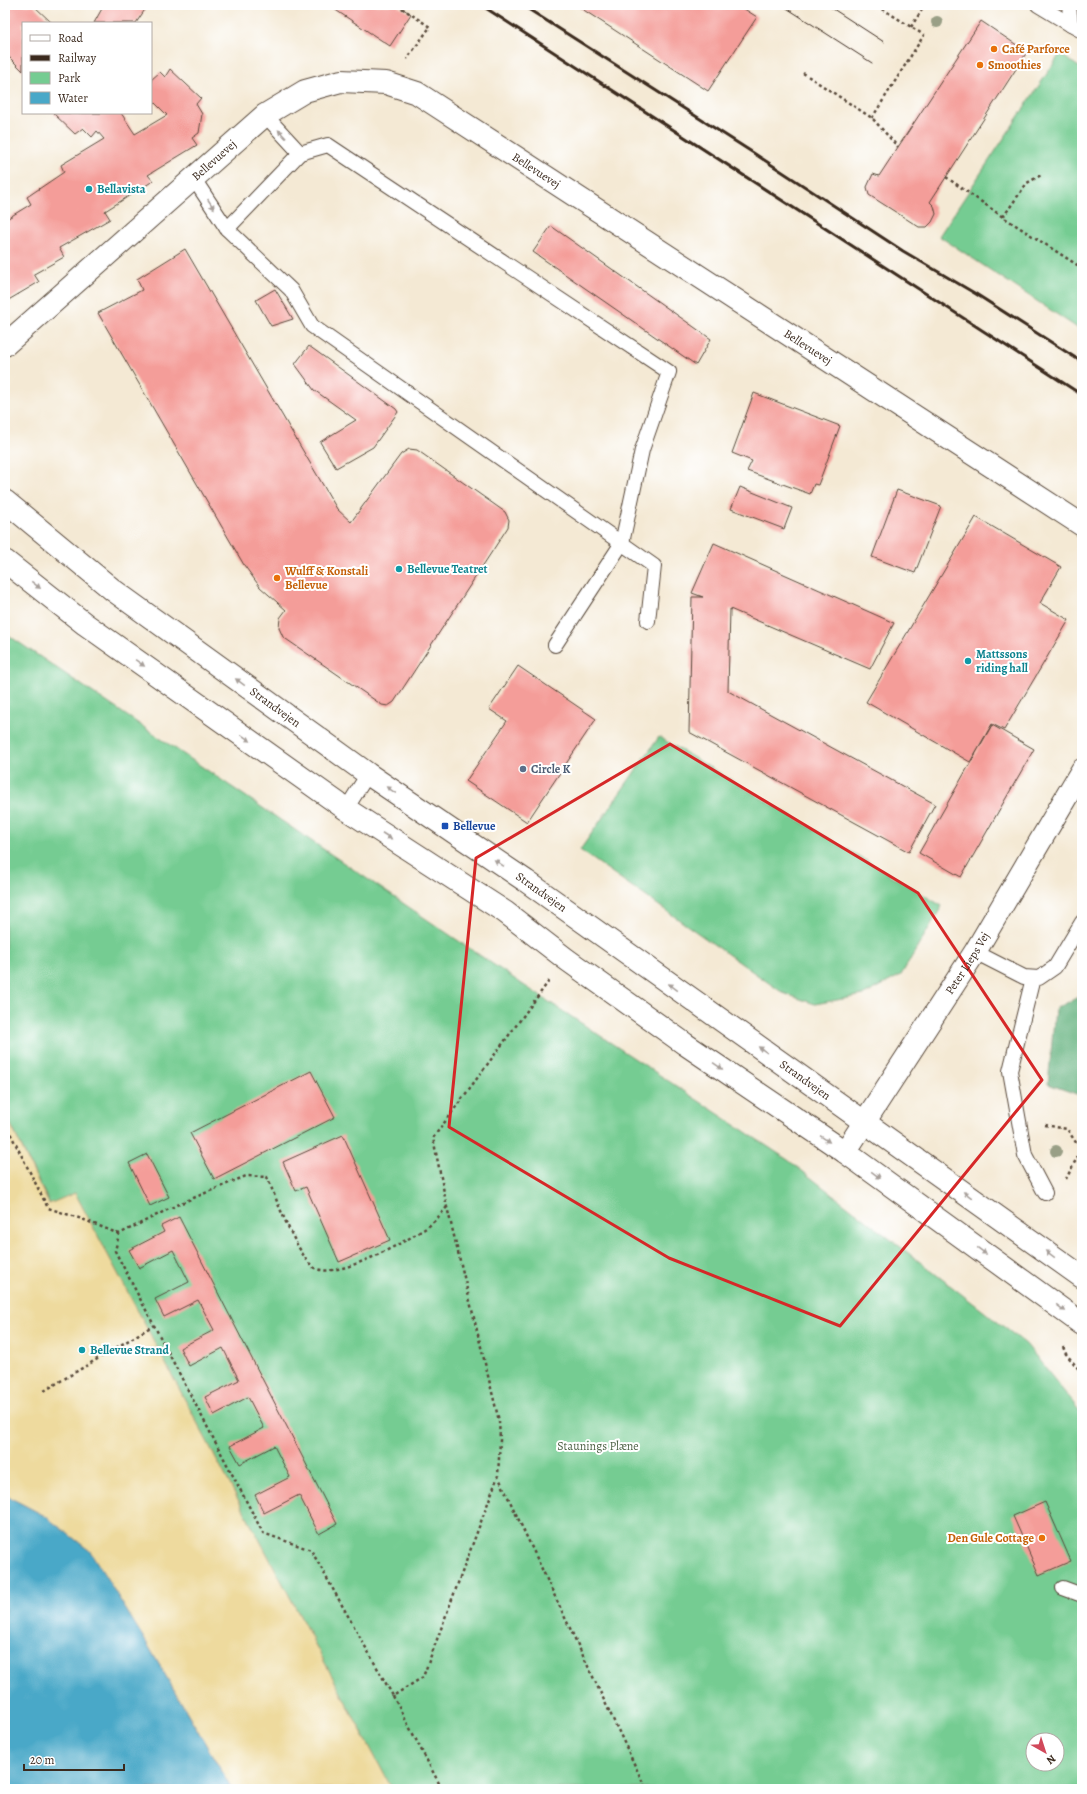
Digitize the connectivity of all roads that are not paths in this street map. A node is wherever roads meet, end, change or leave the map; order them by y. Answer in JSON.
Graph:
{"nodes":[{"id":1,"x":1038,"y":5,"type":"edge"},
{"id":2,"x":1069,"y":5,"type":"edge"},
{"id":3,"x":1077,"y":28,"type":"edge"},
{"id":4,"x":265,"y":115,"type":"junction"},
{"id":5,"x":300,"y":153,"type":"junction"},
{"id":6,"x":194,"y":179,"type":"junction"},
{"id":7,"x":227,"y":230,"type":"junction"},
{"id":8,"x":5,"y":345,"type":"edge"},
{"id":9,"x":5,"y":501,"type":"edge"},
{"id":10,"x":1082,"y":525,"type":"edge"},
{"id":11,"x":622,"y":543,"type":"junction"},
{"id":12,"x":5,"y":561,"type":"edge"},
{"id":13,"x":648,"y":621,"type":"dead end"},
{"id":14,"x":556,"y":645,"type":"dead end"},
{"id":15,"x":1082,"y":770,"type":"edge"},
{"id":16,"x":368,"y":774,"type":"junction"},
{"id":17,"x":346,"y":808,"type":"junction"},
{"id":18,"x":1082,"y":922,"type":"edge"},
{"id":19,"x":975,"y":952,"type":"junction"},
{"id":20,"x":1033,"y":978,"type":"junction"},
{"id":21,"x":864,"y":1121,"type":"junction"},
{"id":22,"x":845,"y":1152,"type":"junction"},
{"id":23,"x":1046,"y":1193,"type":"dead end"},
{"id":24,"x":1082,"y":1276,"type":"edge"},
{"id":25,"x":1082,"y":1324,"type":"edge"},
{"id":26,"x":1063,"y":1588,"type":"dead end"},
{"id":27,"x":1082,"y":1595,"type":"edge"}],
"edges":[{"from":1,"to":3,"type":"lane"},
{"from":2,"to":3,"type":"lane"},
{"from":5,"to":4,"type":"lane","one_way":true},
{"from":4,"to":6,"type":"main road","name":"Bellevuevej"},
{"from":4,"to":10,"type":"main road","name":"Bellevuevej"},
{"from":5,"to":7,"type":"lane"},
{"from":5,"to":11,"type":"lane"},
{"from":6,"to":7,"type":"lane","one_way":true},
{"from":6,"to":8,"type":"main road","name":"Bellevuevej"},
{"from":7,"to":11,"type":"lane"},
{"from":16,"to":9,"type":"main road","name":"Strandvejen","one_way":true},
{"from":11,"to":13,"type":"lane"},
{"from":11,"to":14,"type":"lane"},
{"from":12,"to":17,"type":"main road","one_way":true},
{"from":15,"to":19,"type":"main road","name":"Peter Lieps Vej"},
{"from":16,"to":17,"type":"lane"},
{"from":21,"to":16,"type":"main road","name":"Strandvejen","one_way":true},
{"from":17,"to":22,"type":"main road","one_way":true},
{"from":18,"to":20,"type":"lane"},
{"from":19,"to":20,"type":"lane"},
{"from":19,"to":21,"type":"main road","name":"Peter Lieps Vej"},
{"from":20,"to":23,"type":"lane"},
{"from":21,"to":22,"type":"main road","name":"Peter Lieps Vej"},
{"from":24,"to":21,"type":"main road","name":"Strandvejen","one_way":true},
{"from":22,"to":25,"type":"main road","one_way":true},
{"from":26,"to":27,"type":"lane"}]}
